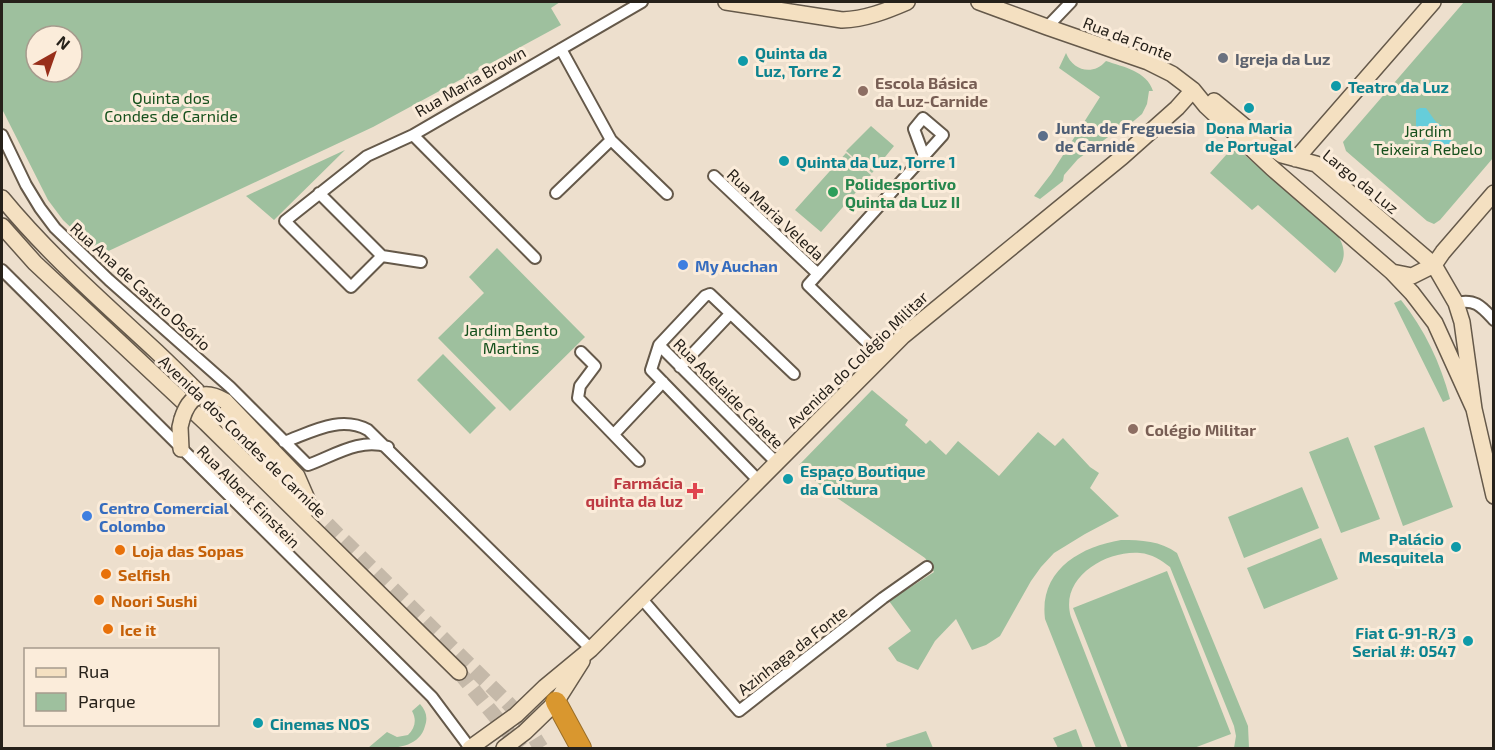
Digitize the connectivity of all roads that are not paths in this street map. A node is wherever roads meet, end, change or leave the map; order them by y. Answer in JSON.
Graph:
{"nodes":[{"id":1,"x":642,"y":2,"type":"edge"},
{"id":2,"x":726,"y":2,"type":"edge"},
{"id":3,"x":908,"y":2,"type":"edge"},
{"id":4,"x":979,"y":2,"type":"edge"},
{"id":5,"x":1071,"y":2,"type":"edge"},
{"id":6,"x":1433,"y":2,"type":"edge"},
{"id":7,"x":1047,"y":27,"type":"junction"},
{"id":8,"x":561,"y":50,"type":"junction"},
{"id":9,"x":1192,"y":90,"type":"junction"},
{"id":10,"x":2,"y":135,"type":"edge"},
{"id":11,"x":413,"y":135,"type":"junction"},
{"id":12,"x":611,"y":140,"type":"junction"},
{"id":13,"x":924,"y":156,"type":"dead end"},
{"id":14,"x":1296,"y":159,"type":"junction"},
{"id":15,"x":714,"y":176,"type":"dead end"},
{"id":16,"x":1297,"y":188,"type":"junction"},
{"id":17,"x":319,"y":193,"type":"junction"},
{"id":18,"x":556,"y":193,"type":"dead end"},
{"id":19,"x":1494,"y":193,"type":"edge"},
{"id":20,"x":667,"y":194,"type":"dead end"},
{"id":21,"x":2,"y":198,"type":"edge"},
{"id":22,"x":2,"y":226,"type":"edge"},
{"id":23,"x":382,"y":256,"type":"junction"},
{"id":24,"x":535,"y":258,"type":"dead end"},
{"id":25,"x":422,"y":262,"type":"dead end"},
{"id":26,"x":1434,"y":265,"type":"junction"},
{"id":27,"x":2,"y":270,"type":"edge"},
{"id":28,"x":1392,"y":272,"type":"junction"},
{"id":29,"x":818,"y":274,"type":"junction"},
{"id":30,"x":1456,"y":303,"type":"junction"},
{"id":31,"x":730,"y":314,"type":"junction"},
{"id":32,"x":1494,"y":320,"type":"edge"},
{"id":33,"x":659,"y":345,"type":"junction"},
{"id":34,"x":581,"y":352,"type":"dead end"},
{"id":35,"x":882,"y":357,"type":"junction"},
{"id":36,"x":680,"y":367,"type":"junction"},
{"id":37,"x":794,"y":374,"type":"dead end"},
{"id":38,"x":663,"y":382,"type":"junction"},
{"id":39,"x":1474,"y":409,"type":"junction"},
{"id":40,"x":614,"y":434,"type":"junction"},
{"id":41,"x":284,"y":442,"type":"junction"},
{"id":42,"x":387,"y":447,"type":"junction"},
{"id":43,"x":181,"y":449,"type":"junction"},
{"id":44,"x":639,"y":461,"type":"dead end"},
{"id":45,"x":776,"y":462,"type":"junction"},
{"id":46,"x":758,"y":480,"type":"junction"},
{"id":47,"x":1494,"y":496,"type":"edge"},
{"id":48,"x":927,"y":567,"type":"dead end"},
{"id":49,"x":641,"y":598,"type":"junction"},
{"id":50,"x":591,"y":649,"type":"junction"},
{"id":51,"x":459,"y":672,"type":"tunnel mouth"},
{"id":52,"x":556,"y":702,"type":"junction"},
{"id":53,"x":470,"y":748,"type":"edge"},
{"id":54,"x":504,"y":748,"type":"edge"},
{"id":55,"x":581,"y":748,"type":"edge"}],
"edges":[{"from":1,"to":8,"type":"street","name":"Rua Maria Brown"},
{"from":2,"to":3,"type":"main road"},
{"from":4,"to":7,"type":"main road","name":"Rua da Fonte"},
{"from":5,"to":7,"type":"street"},
{"from":6,"to":14,"type":"main road","name":"Largo da Luz"},
{"from":7,"to":9,"type":"main road","name":"Rua da Fonte"},
{"from":8,"to":11,"type":"street","name":"Rua Maria Brown"},
{"from":8,"to":12,"type":"street"},
{"from":9,"to":14,"type":"main road","name":"Rua da Fonte"},
{"from":9,"to":16,"type":"main road","name":"Rua da Fonte"},
{"from":9,"to":35,"type":"main road","name":"Avenida do Colégio Militar"},
{"from":10,"to":41,"type":"street","name":"Rua Ana de Castro Osório"},
{"from":11,"to":17,"type":"street","name":"Rua Maria Brown"},
{"from":11,"to":24,"type":"street"},
{"from":12,"to":18,"type":"street"},
{"from":12,"to":20,"type":"street"},
{"from":13,"to":29,"type":"street","name":"Rua Maria Veleda"},
{"from":14,"to":16,"type":"main road"},
{"from":14,"to":26,"type":"main road","name":"Largo da Luz"},
{"from":15,"to":29,"type":"street","name":"Rua Maria Veleda"},
{"from":16,"to":28,"type":"main road"},
{"from":17,"to":23,"type":"street"},
{"from":17,"to":23,"type":"street","name":"Rua Maria Brown"},
{"from":19,"to":26,"type":"main road"},
{"from":21,"to":43,"type":"main road","name":"Avenida dos Condes de Carnide","bridge":true},
{"from":22,"to":51,"type":"main road","name":"Avenida dos Condes de Carnide"},
{"from":23,"to":25,"type":"street"},
{"from":26,"to":28,"type":"main road"},
{"from":26,"to":30,"type":"main road","name":"Largo da Luz"},
{"from":27,"to":43,"type":"street","name":"Rua Albert Einstein"},
{"from":28,"to":39,"type":"main road"},
{"from":29,"to":35,"type":"street","name":"Rua Maria Veleda"},
{"from":30,"to":32,"type":"street"},
{"from":30,"to":39,"type":"main road","name":"Largo da Luz"},
{"from":31,"to":33,"type":"street"},
{"from":31,"to":36,"type":"street"},
{"from":31,"to":37,"type":"street"},
{"from":33,"to":36,"type":"street","name":"Rua Adelaide Cabete"},
{"from":33,"to":38,"type":"street","name":"Rua Adelaide Cabete"},
{"from":34,"to":40,"type":"street"},
{"from":35,"to":45,"type":"main road","name":"Avenida do Colégio Militar"},
{"from":36,"to":45,"type":"street","name":"Rua Adelaide Cabete"},
{"from":38,"to":40,"type":"street"},
{"from":38,"to":46,"type":"street","name":"Rua Adelaide Cabete"},
{"from":39,"to":47,"type":"main road"},
{"from":40,"to":44,"type":"street"},
{"from":41,"to":42,"type":"street"},
{"from":41,"to":42,"type":"street","name":"Rua Ana de Castro Osório"},
{"from":42,"to":50,"type":"street"},
{"from":43,"to":53,"type":"street","name":"Rua Albert Einstein"},
{"from":45,"to":46,"type":"main road","name":"Avenida do Colégio Militar"},
{"from":46,"to":49,"type":"main road","name":"Avenida do Colégio Militar"},
{"from":48,"to":49,"type":"street","name":"Azinhaga da Fonte"},
{"from":49,"to":50,"type":"main road","name":"Avenida do Colégio Militar"},
{"from":50,"to":52,"type":"main road","name":"Avenida do Colégio Militar"},
{"from":50,"to":53,"type":"main road","name":"Avenida do Colégio Militar"},
{"from":52,"to":54,"type":"main road","name":"Avenida do Colégio Militar"},
{"from":52,"to":55,"type":"highway"}]}
